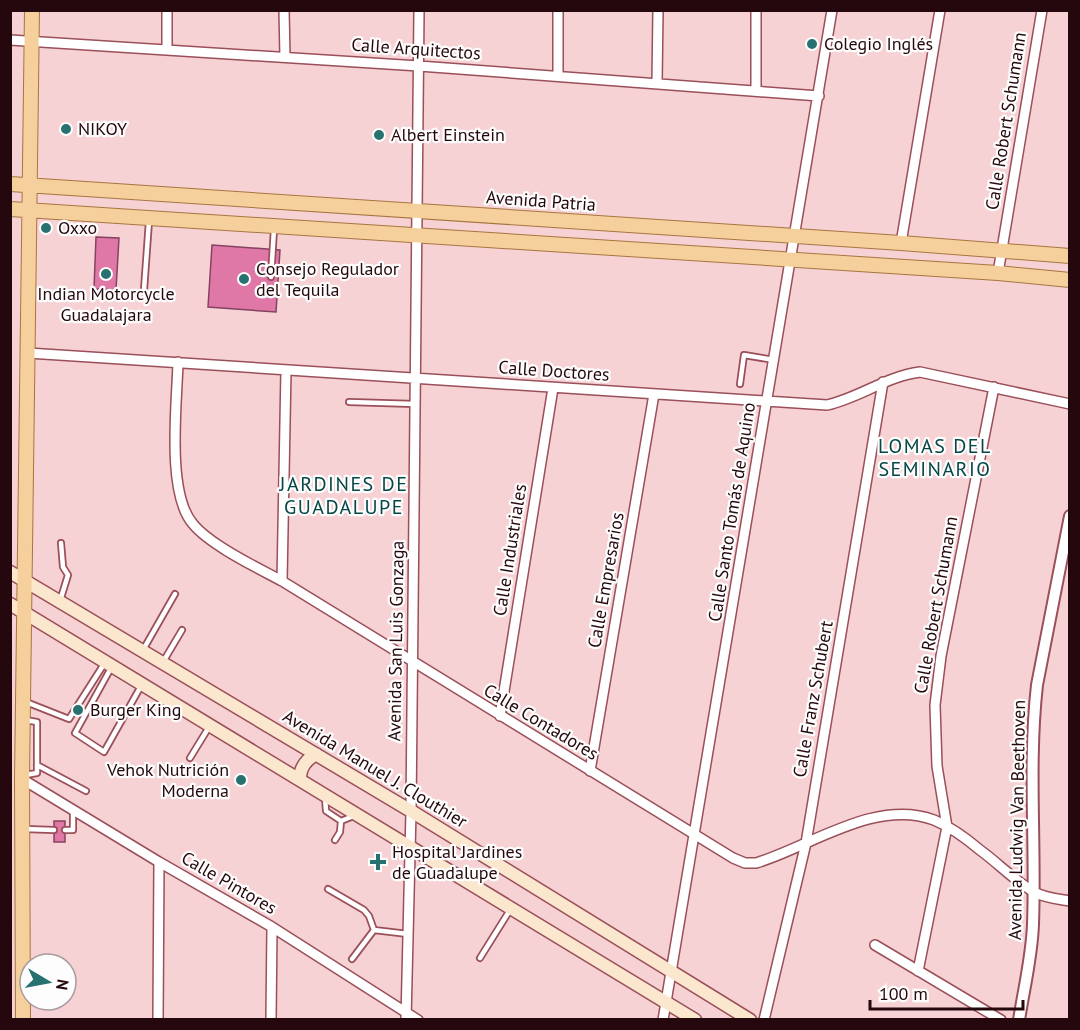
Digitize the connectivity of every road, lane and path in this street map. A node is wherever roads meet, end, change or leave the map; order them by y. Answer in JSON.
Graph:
{"nodes":[{"id":1,"x":32,"y":10,"type":"edge"},
{"id":2,"x":167,"y":10,"type":"edge"},
{"id":3,"x":284,"y":10,"type":"edge"},
{"id":4,"x":419,"y":10,"type":"edge"},
{"id":5,"x":558,"y":10,"type":"edge"},
{"id":6,"x":658,"y":10,"type":"edge"},
{"id":7,"x":756,"y":10,"type":"edge"},
{"id":8,"x":832,"y":10,"type":"edge"},
{"id":9,"x":940,"y":10,"type":"edge"},
{"id":10,"x":1042,"y":10,"type":"edge"},
{"id":11,"x":10,"y":39,"type":"edge"},
{"id":12,"x":31,"y":41,"type":"junction"},
{"id":13,"x":167,"y":50,"type":"junction"},
{"id":14,"x":285,"y":57,"type":"junction"},
{"id":15,"x":419,"y":66,"type":"junction"},
{"id":16,"x":558,"y":76,"type":"junction"},
{"id":17,"x":657,"y":83,"type":"junction"},
{"id":18,"x":756,"y":91,"type":"junction"},
{"id":19,"x":819,"y":96,"type":"junction"},
{"id":20,"x":10,"y":184,"type":"edge"},
{"id":21,"x":30,"y":186,"type":"junction"},
{"id":22,"x":10,"y":209,"type":"edge"},
{"id":23,"x":30,"y":210,"type":"junction"},
{"id":24,"x":417,"y":211,"type":"junction"},
{"id":25,"x":150,"y":218,"type":"junction"},
{"id":26,"x":274,"y":226,"type":"junction"},
{"id":27,"x":417,"y":235,"type":"junction"},
{"id":28,"x":795,"y":236,"type":"junction"},
{"id":29,"x":901,"y":243,"type":"junction"},
{"id":30,"x":1002,"y":250,"type":"junction"},
{"id":31,"x":1070,"y":256,"type":"edge"},
{"id":32,"x":791,"y":260,"type":"junction"},
{"id":33,"x":998,"y":273,"type":"junction"},
{"id":34,"x":271,"y":278,"type":"dead end"},
{"id":35,"x":1070,"y":280,"type":"edge"},
{"id":36,"x":144,"y":290,"type":"dead end"},
{"id":37,"x":28,"y":353,"type":"junction"},
{"id":38,"x":774,"y":360,"type":"junction"},
{"id":39,"x":178,"y":362,"type":"junction"},
{"id":40,"x":286,"y":370,"type":"junction"},
{"id":41,"x":415,"y":378,"type":"junction"},
{"id":42,"x":883,"y":382,"type":"junction"},
{"id":43,"x":740,"y":384,"type":"dead end"},
{"id":44,"x":994,"y":387,"type":"junction"},
{"id":45,"x":553,"y":388,"type":"junction"},
{"id":46,"x":654,"y":394,"type":"junction"},
{"id":47,"x":767,"y":401,"type":"junction"},
{"id":48,"x":349,"y":402,"type":"dead end"},
{"id":49,"x":415,"y":404,"type":"junction"},
{"id":50,"x":1070,"y":404,"type":"edge"},
{"id":51,"x":1070,"y":516,"type":"edge"},
{"id":52,"x":61,"y":543,"type":"dead end"},
{"id":53,"x":10,"y":572,"type":"edge"},
{"id":54,"x":25,"y":581,"type":"junction"},
{"id":55,"x":282,"y":581,"type":"junction"},
{"id":56,"x":175,"y":594,"type":"dead end"},
{"id":57,"x":60,"y":601,"type":"junction"},
{"id":58,"x":10,"y":604,"type":"edge"},
{"id":59,"x":25,"y":613,"type":"junction"},
{"id":60,"x":182,"y":630,"type":"dead end"},
{"id":61,"x":143,"y":650,"type":"junction"},
{"id":62,"x":412,"y":661,"type":"junction"},
{"id":63,"x":163,"y":662,"type":"junction"},
{"id":64,"x":109,"y":664,"type":"junction"},
{"id":65,"x":143,"y":684,"type":"junction"},
{"id":66,"x":24,"y":701,"type":"junction"},
{"id":67,"x":500,"y":716,"type":"junction"},
{"id":68,"x":23,"y":720,"type":"junction"},
{"id":69,"x":210,"y":725,"type":"junction"},
{"id":70,"x":316,"y":754,"type":"junction"},
{"id":71,"x":190,"y":758,"type":"dead end"},
{"id":72,"x":37,"y":765,"type":"junction"},
{"id":73,"x":590,"y":771,"type":"junction"},
{"id":74,"x":22,"y":777,"type":"junction"},
{"id":75,"x":300,"y":779,"type":"junction"},
{"id":76,"x":86,"y":791,"type":"dead end"},
{"id":77,"x":325,"y":794,"type":"junction"},
{"id":78,"x":73,"y":810,"type":"junction"},
{"id":79,"x":411,"y":811,"type":"junction"},
{"id":80,"x":357,"y":814,"type":"junction"},
{"id":81,"x":341,"y":821,"type":"junction"},
{"id":82,"x":947,"y":827,"type":"junction"},
{"id":83,"x":22,"y":829,"type":"junction"},
{"id":84,"x":54,"y":830,"type":"dead end"},
{"id":85,"x":65,"y":830,"type":"dead end"},
{"id":86,"x":695,"y":834,"type":"junction"},
{"id":87,"x":335,"y":840,"type":"dead end"},
{"id":88,"x":806,"y":843,"type":"junction"},
{"id":89,"x":410,"y":847,"type":"junction"},
{"id":90,"x":159,"y":862,"type":"junction"},
{"id":91,"x":328,"y":889,"type":"dead end"},
{"id":92,"x":1033,"y":891,"type":"junction"},
{"id":93,"x":1070,"y":901,"type":"edge"},
{"id":94,"x":511,"y":908,"type":"junction"},
{"id":95,"x":272,"y":927,"type":"junction"},
{"id":96,"x":374,"y":930,"type":"junction"},
{"id":97,"x":408,"y":934,"type":"junction"},
{"id":98,"x":875,"y":945,"type":"dead end"},
{"id":99,"x":480,"y":958,"type":"dead end"},
{"id":100,"x":352,"y":959,"type":"dead end"},
{"id":101,"x":918,"y":971,"type":"junction"},
{"id":102,"x":671,"y":972,"type":"junction"},
{"id":103,"x":666,"y":1002,"type":"junction"},
{"id":104,"x":406,"y":1016,"type":"edge"},
{"id":105,"x":22,"y":1020,"type":"edge"},
{"id":106,"x":158,"y":1020,"type":"edge"},
{"id":107,"x":271,"y":1020,"type":"edge"},
{"id":108,"x":418,"y":1020,"type":"edge"},
{"id":109,"x":663,"y":1020,"type":"edge"},
{"id":110,"x":695,"y":1020,"type":"edge"},
{"id":111,"x":750,"y":1020,"type":"edge"},
{"id":112,"x":764,"y":1020,"type":"edge"},
{"id":113,"x":1001,"y":1020,"type":"edge"},
{"id":114,"x":1019,"y":1020,"type":"edge"}],
"edges":[{"from":1,"to":12,"type":"main road"},
{"from":2,"to":13,"type":"street"},
{"from":3,"to":14,"type":"street"},
{"from":4,"to":15,"type":"street","name":"Avenida San Luis Gonzaga"},
{"from":5,"to":16,"type":"street"},
{"from":6,"to":17,"type":"street"},
{"from":7,"to":18,"type":"street"},
{"from":8,"to":19,"type":"street","name":"Calle Santo Tomás de Aquino"},
{"from":9,"to":29,"type":"street"},
{"from":10,"to":30,"type":"street","name":"Calle Robert Schumann"},
{"from":11,"to":12,"type":"street","name":"Calle Arquitectos"},
{"from":12,"to":13,"type":"street","name":"Calle Arquitectos"},
{"from":12,"to":21,"type":"main road"},
{"from":13,"to":14,"type":"street","name":"Calle Arquitectos"},
{"from":14,"to":15,"type":"street","name":"Calle Arquitectos"},
{"from":15,"to":16,"type":"street","name":"Calle Arquitectos"},
{"from":15,"to":24,"type":"street","name":"Avenida San Luis Gonzaga"},
{"from":16,"to":17,"type":"street","name":"Calle Arquitectos"},
{"from":17,"to":18,"type":"street","name":"Calle Arquitectos"},
{"from":18,"to":19,"type":"street","name":"Calle Arquitectos"},
{"from":19,"to":28,"type":"street","name":"Calle Santo Tomás de Aquino"},
{"from":20,"to":21,"type":"main road","name":"Avenida Patria"},
{"from":21,"to":23,"type":"main road"},
{"from":21,"to":24,"type":"main road","name":"Avenida Patria"},
{"from":22,"to":23,"type":"main road"},
{"from":23,"to":25,"type":"main road"},
{"from":23,"to":37,"type":"main road"},
{"from":24,"to":27,"type":"street","name":"Avenida San Luis Gonzaga"},
{"from":24,"to":28,"type":"main road","name":"Avenida Patria"},
{"from":25,"to":26,"type":"main road"},
{"from":25,"to":36,"type":"lane"},
{"from":26,"to":27,"type":"main road"},
{"from":26,"to":34,"type":"lane"},
{"from":27,"to":32,"type":"main road"},
{"from":27,"to":41,"type":"street","name":"Avenida San Luis Gonzaga"},
{"from":28,"to":29,"type":"main road","name":"Avenida Patria"},
{"from":28,"to":32,"type":"street","name":"Calle Santo Tomás de Aquino"},
{"from":29,"to":30,"type":"main road","name":"Avenida Patria"},
{"from":30,"to":31,"type":"main road","name":"Avenida Patria"},
{"from":30,"to":33,"type":"street","name":"Calle Robert Schumann"},
{"from":32,"to":33,"type":"main road"},
{"from":32,"to":38,"type":"street","name":"Calle Santo Tomás de Aquino"},
{"from":33,"to":35,"type":"main road"},
{"from":37,"to":39,"type":"street","name":"Calle Doctores"},
{"from":37,"to":54,"type":"main road"},
{"from":38,"to":43,"type":"lane"},
{"from":38,"to":47,"type":"street","name":"Calle Santo Tomás de Aquino"},
{"from":39,"to":40,"type":"street","name":"Calle Doctores"},
{"from":39,"to":55,"type":"street","name":"Calle Contadores"},
{"from":40,"to":41,"type":"street","name":"Calle Doctores"},
{"from":40,"to":55,"type":"street"},
{"from":41,"to":45,"type":"street","name":"Calle Doctores"},
{"from":41,"to":49,"type":"street","name":"Avenida San Luis Gonzaga"},
{"from":42,"to":44,"type":"street","name":"Calle Doctores"},
{"from":42,"to":47,"type":"street","name":"Calle Doctores"},
{"from":42,"to":88,"type":"street","name":"Calle Franz Schubert"},
{"from":44,"to":50,"type":"street","name":"Calle Doctores"},
{"from":44,"to":82,"type":"street","name":"Calle Robert Schumann"},
{"from":45,"to":46,"type":"street","name":"Calle Doctores"},
{"from":45,"to":67,"type":"street","name":"Calle Industriales"},
{"from":46,"to":47,"type":"street","name":"Calle Doctores"},
{"from":46,"to":73,"type":"street","name":"Calle Empresarios"},
{"from":47,"to":86,"type":"street","name":"Calle Santo Tomás de Aquino"},
{"from":48,"to":49,"type":"lane"},
{"from":49,"to":62,"type":"street","name":"Avenida San Luis Gonzaga"},
{"from":51,"to":92,"type":"street","name":"Avenida Ludwig Van Beethoven"},
{"from":52,"to":57,"type":"lane"},
{"from":53,"to":54,"type":"main road","name":"Avenida Manuel J. Clouthier"},
{"from":54,"to":57,"type":"main road","name":"Avenida Manuel J. Clouthier"},
{"from":54,"to":59,"type":"main road"},
{"from":55,"to":62,"type":"street","name":"Calle Contadores"},
{"from":56,"to":61,"type":"lane"},
{"from":57,"to":61,"type":"main road","name":"Avenida Manuel J. Clouthier"},
{"from":58,"to":59,"type":"main road"},
{"from":59,"to":64,"type":"main road"},
{"from":59,"to":66,"type":"main road"},
{"from":60,"to":63,"type":"lane"},
{"from":61,"to":63,"type":"main road","name":"Avenida Manuel J. Clouthier"},
{"from":62,"to":67,"type":"street","name":"Calle Contadores"},
{"from":62,"to":79,"type":"street","name":"Avenida San Luis Gonzaga"},
{"from":63,"to":70,"type":"main road","name":"Avenida Manuel J. Clouthier"},
{"from":64,"to":65,"type":"main road"},
{"from":64,"to":65,"type":"lane"},
{"from":64,"to":66,"type":"lane"},
{"from":65,"to":69,"type":"main road"},
{"from":66,"to":68,"type":"main road"},
{"from":67,"to":73,"type":"street","name":"Calle Contadores"},
{"from":68,"to":72,"type":"lane"},
{"from":68,"to":74,"type":"main road"},
{"from":69,"to":71,"type":"lane"},
{"from":69,"to":75,"type":"main road"},
{"from":70,"to":75,"type":"main road"},
{"from":70,"to":79,"type":"main road","name":"Avenida Manuel J. Clouthier"},
{"from":72,"to":74,"type":"lane"},
{"from":72,"to":76,"type":"lane"},
{"from":73,"to":86,"type":"street","name":"Calle Contadores"},
{"from":74,"to":78,"type":"street","name":"Calle Pintores"},
{"from":74,"to":83,"type":"main road"},
{"from":75,"to":77,"type":"main road"},
{"from":77,"to":80,"type":"main road"},
{"from":77,"to":81,"type":"lane"},
{"from":78,"to":85,"type":"lane"},
{"from":78,"to":90,"type":"street","name":"Calle Pintores"},
{"from":79,"to":89,"type":"street","name":"Avenida San Luis Gonzaga"},
{"from":79,"to":102,"type":"main road","name":"Avenida Manuel J. Clouthier"},
{"from":80,"to":81,"type":"lane"},
{"from":80,"to":89,"type":"main road"},
{"from":81,"to":87,"type":"lane"},
{"from":82,"to":88,"type":"street","name":"Calle Contadores"},
{"from":82,"to":92,"type":"street","name":"Calle Contadores"},
{"from":82,"to":101,"type":"street","name":"Calle Robert Schumann"},
{"from":83,"to":84,"type":"lane"},
{"from":83,"to":105,"type":"main road"},
{"from":86,"to":88,"type":"street","name":"Calle Contadores"},
{"from":86,"to":102,"type":"street","name":"Calle Santo Tomás de Aquino"},
{"from":88,"to":112,"type":"street","name":"Calle Franz Schubert"},
{"from":89,"to":94,"type":"main road"},
{"from":89,"to":97,"type":"street","name":"Avenida San Luis Gonzaga"},
{"from":90,"to":95,"type":"street","name":"Calle Pintores"},
{"from":90,"to":106,"type":"street"},
{"from":91,"to":96,"type":"lane"},
{"from":92,"to":93,"type":"street"},
{"from":92,"to":114,"type":"street","name":"Avenida Ludwig Van Beethoven"},
{"from":94,"to":99,"type":"lane"},
{"from":94,"to":103,"type":"main road"},
{"from":95,"to":104,"type":"street","name":"Calle Pintores"},
{"from":95,"to":107,"type":"street"},
{"from":96,"to":97,"type":"lane"},
{"from":96,"to":100,"type":"lane"},
{"from":97,"to":104,"type":"street","name":"Avenida San Luis Gonzaga"},
{"from":98,"to":101,"type":"street"},
{"from":101,"to":113,"type":"street"},
{"from":102,"to":103,"type":"street","name":"Calle Santo Tomás de Aquino"},
{"from":102,"to":111,"type":"main road","name":"Avenida Manuel J. Clouthier"},
{"from":103,"to":109,"type":"street","name":"Calle Santo Tomás de Aquino"},
{"from":103,"to":110,"type":"main road"},
{"from":104,"to":108,"type":"street","name":"Calle Pintores"}]}
